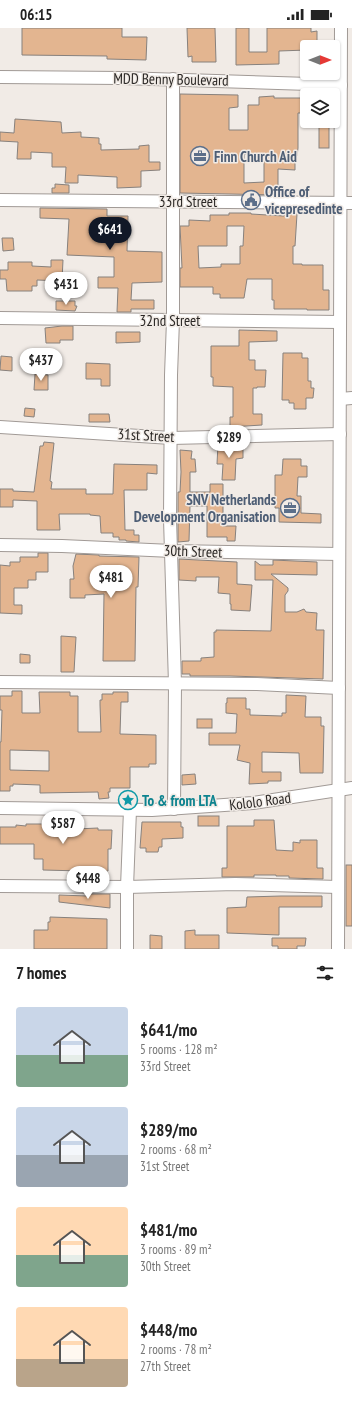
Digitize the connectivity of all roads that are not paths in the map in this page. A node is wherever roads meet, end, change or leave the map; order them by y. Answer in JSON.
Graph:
{"nodes":[{"id":1,"x":341,"y":28,"type":"edge"},
{"id":2,"x":0,"y":77,"type":"edge"},
{"id":3,"x":173,"y":79,"type":"junction"},
{"id":4,"x":341,"y":84,"type":"junction"},
{"id":5,"x":0,"y":200,"type":"edge"},
{"id":6,"x":174,"y":202,"type":"junction"},
{"id":7,"x":346,"y":203,"type":"edge"},
{"id":8,"x":0,"y":318,"type":"edge"},
{"id":9,"x":174,"y":320,"type":"junction"},
{"id":10,"x":340,"y":322,"type":"junction"},
{"id":11,"x":346,"y":399,"type":"edge"},
{"id":12,"x":0,"y":427,"type":"edge"},
{"id":13,"x":340,"y":434,"type":"junction"},
{"id":14,"x":172,"y":438,"type":"junction"},
{"id":15,"x":0,"y":545,"type":"edge"},
{"id":16,"x":172,"y":551,"type":"junction"},
{"id":17,"x":339,"y":554,"type":"junction"},
{"id":18,"x":0,"y":682,"type":"edge"},
{"id":19,"x":175,"y":684,"type":"junction"},
{"id":20,"x":338,"y":688,"type":"junction"},
{"id":21,"x":352,"y":788,"type":"edge"},
{"id":22,"x":338,"y":790,"type":"junction"},
{"id":23,"x":0,"y":808,"type":"edge"},
{"id":24,"x":174,"y":809,"type":"junction"},
{"id":25,"x":130,"y":810,"type":"junction"},
{"id":26,"x":0,"y":886,"type":"edge"},
{"id":27,"x":127,"y":887,"type":"junction"},
{"id":28,"x":338,"y":887,"type":"junction"},
{"id":29,"x":127,"y":949,"type":"edge"},
{"id":30,"x":338,"y":949,"type":"edge"}],
"edges":[{"from":1,"to":4,"type":"street"},
{"from":2,"to":3,"type":"street","name":"MDD Benny Boulevard"},
{"from":3,"to":4,"type":"street","name":"MDD Benny Boulevard"},
{"from":3,"to":6,"type":"street"},
{"from":4,"to":7,"type":"street"},
{"from":5,"to":6,"type":"street","name":"33rd Street"},
{"from":6,"to":7,"type":"street","name":"33rd Street"},
{"from":6,"to":9,"type":"street"},
{"from":7,"to":10,"type":"street"},
{"from":8,"to":9,"type":"street","name":"32nd Street"},
{"from":9,"to":10,"type":"street","name":"32nd Street"},
{"from":9,"to":14,"type":"street"},
{"from":10,"to":11,"type":"street"},
{"from":11,"to":13,"type":"street"},
{"from":12,"to":14,"type":"street","name":"31st Street"},
{"from":13,"to":14,"type":"street","name":"31st Street"},
{"from":13,"to":17,"type":"street"},
{"from":14,"to":16,"type":"street"},
{"from":15,"to":16,"type":"street","name":"30th Street"},
{"from":16,"to":17,"type":"street","name":"30th Street"},
{"from":16,"to":19,"type":"street"},
{"from":17,"to":20,"type":"street"},
{"from":18,"to":19,"type":"street"},
{"from":19,"to":20,"type":"street"},
{"from":19,"to":24,"type":"street"},
{"from":20,"to":22,"type":"street"},
{"from":21,"to":22,"type":"street","name":"Kololo Road"},
{"from":22,"to":24,"type":"street","name":"Kololo Road"},
{"from":22,"to":28,"type":"street"},
{"from":23,"to":25,"type":"street","name":"Kololo Road"},
{"from":24,"to":25,"type":"street","name":"Kololo Road"},
{"from":25,"to":27,"type":"street"},
{"from":26,"to":27,"type":"street"},
{"from":27,"to":28,"type":"street"},
{"from":27,"to":29,"type":"street"},
{"from":28,"to":30,"type":"street"}]}
